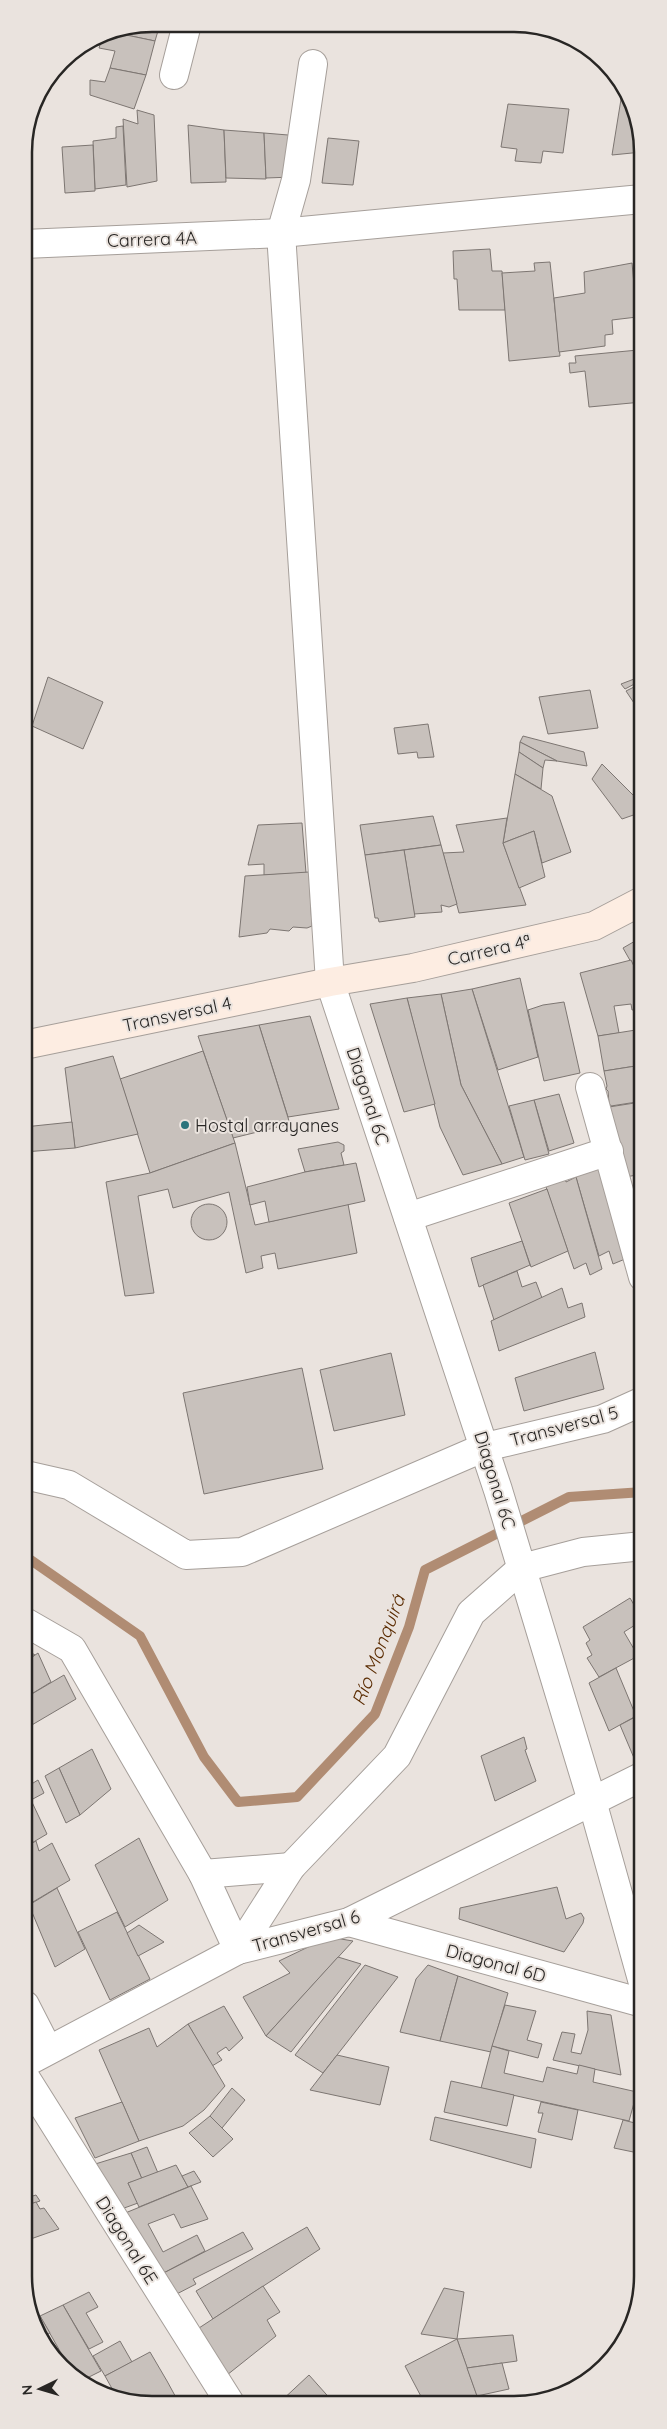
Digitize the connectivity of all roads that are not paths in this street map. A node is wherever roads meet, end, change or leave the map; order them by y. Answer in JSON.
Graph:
{"nodes":[{"id":1,"x":185,"y":33,"type":"edge"},
{"id":2,"x":313,"y":64,"type":"dead end"},
{"id":3,"x":174,"y":75,"type":"dead end"},
{"id":4,"x":634,"y":200,"type":"edge"},
{"id":5,"x":281,"y":233,"type":"junction"},
{"id":6,"x":33,"y":244,"type":"edge"},
{"id":7,"x":634,"y":905,"type":"edge"},
{"id":8,"x":330,"y":982,"type":"junction"},
{"id":9,"x":33,"y":1043,"type":"edge"},
{"id":10,"x":590,"y":1087,"type":"dead end"},
{"id":11,"x":608,"y":1151,"type":"junction"},
{"id":12,"x":408,"y":1217,"type":"junction"},
{"id":13,"x":634,"y":1245,"type":"edge"},
{"id":14,"x":634,"y":1405,"type":"edge"},
{"id":15,"x":485,"y":1447,"type":"junction"},
{"id":16,"x":32,"y":1478,"type":"edge"},
{"id":17,"x":634,"y":1547,"type":"edge"},
{"id":18,"x":522,"y":1568,"type":"junction"},
{"id":19,"x":32,"y":1626,"type":"edge"},
{"id":20,"x":634,"y":1780,"type":"edge"},
{"id":21,"x":592,"y":1801,"type":"junction"},
{"id":22,"x":291,"y":1867,"type":"junction"},
{"id":23,"x":203,"y":1874,"type":"junction"},
{"id":24,"x":349,"y":1922,"type":"junction"},
{"id":25,"x":238,"y":1950,"type":"junction"},
{"id":26,"x":634,"y":1951,"type":"edge"},
{"id":27,"x":634,"y":2001,"type":"edge"},
{"id":28,"x":32,"y":2038,"type":"edge"},
{"id":29,"x":36,"y":2056,"type":"edge"},
{"id":30,"x":32,"y":2088,"type":"edge"},
{"id":31,"x":226,"y":2396,"type":"edge"}],
"edges":[{"from":1,"to":3,"type":"street"},
{"from":2,"to":5,"type":"street","name":"Diagonal 6C"},
{"from":4,"to":5,"type":"street","name":"Carrera 4A"},
{"from":5,"to":6,"type":"street","name":"Carrera 4A"},
{"from":5,"to":8,"type":"street","name":"Diagonal 6C"},
{"from":7,"to":8,"type":"street","name":"Carrera 4ª"},
{"from":8,"to":9,"type":"street","name":"Transversal 4"},
{"from":8,"to":12,"type":"street","name":"Diagonal 6C"},
{"from":10,"to":11,"type":"street"},
{"from":11,"to":12,"type":"street"},
{"from":11,"to":13,"type":"street"},
{"from":12,"to":15,"type":"street","name":"Diagonal 6C"},
{"from":14,"to":15,"type":"street","name":"Transversal 5"},
{"from":15,"to":16,"type":"street","name":"Transversal 5"},
{"from":15,"to":18,"type":"street","name":"Diagonal 6C"},
{"from":17,"to":18,"type":"street"},
{"from":18,"to":21,"type":"street","name":"Diagonal 6C"},
{"from":18,"to":22,"type":"street"},
{"from":19,"to":23,"type":"street"},
{"from":20,"to":21,"type":"street","name":"Transversal 6"},
{"from":21,"to":24,"type":"street","name":"Transversal 6"},
{"from":21,"to":26,"type":"street","name":"Diagonal 6C"},
{"from":22,"to":23,"type":"street"},
{"from":22,"to":25,"type":"street"},
{"from":23,"to":25,"type":"street"},
{"from":24,"to":25,"type":"street","name":"Transversal 6"},
{"from":24,"to":27,"type":"street","name":"Diagonal 6D"},
{"from":25,"to":29,"type":"street","name":"Transversal 6"},
{"from":28,"to":29,"type":"street"},
{"from":30,"to":31,"type":"street","name":"Diagonal 6E"}]}
